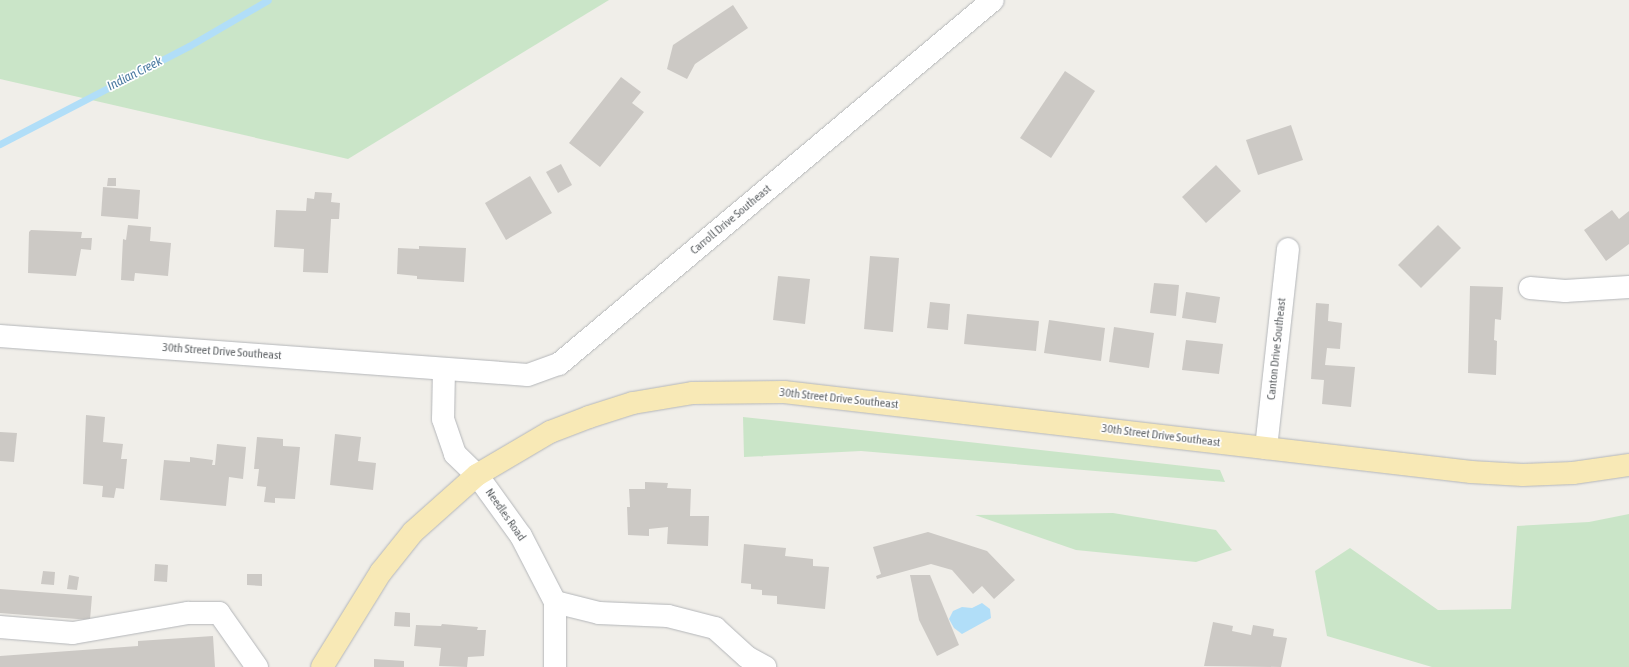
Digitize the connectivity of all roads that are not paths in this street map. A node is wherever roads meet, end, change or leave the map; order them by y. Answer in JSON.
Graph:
{"nodes":[{"id":1,"x":993,"y":0,"type":"edge"},
{"id":2,"x":1288,"y":249,"type":"dead end"},
{"id":3,"x":1629,"y":287,"type":"edge"},
{"id":4,"x":1530,"y":288,"type":"dead end"},
{"id":5,"x":0,"y":336,"type":"edge"},
{"id":6,"x":444,"y":369,"type":"junction"},
{"id":7,"x":1266,"y":448,"type":"junction"},
{"id":8,"x":1629,"y":465,"type":"edge"},
{"id":9,"x":477,"y":475,"type":"junction"},
{"id":10,"x":555,"y":602,"type":"junction"},
{"id":11,"x":0,"y":628,"type":"edge"},
{"id":12,"x":257,"y":667,"type":"edge"},
{"id":13,"x":322,"y":667,"type":"edge"},
{"id":14,"x":555,"y":667,"type":"edge"},
{"id":15,"x":765,"y":667,"type":"edge"}],
"edges":[{"from":1,"to":6,"type":"street","name":"Carroll Drive Southeast"},
{"from":2,"to":7,"type":"street","name":"Canton Drive Southeast"},
{"from":3,"to":4,"type":"street"},
{"from":5,"to":6,"type":"street","name":"30th Street Drive Southeast"},
{"from":6,"to":9,"type":"street","name":"Needles Road"},
{"from":7,"to":8,"type":"main road","name":"30th Street Drive Southeast"},
{"from":7,"to":9,"type":"main road","name":"30th Street Drive Southeast"},
{"from":9,"to":10,"type":"street","name":"Needles Road"},
{"from":9,"to":13,"type":"main road","name":"30th Street Drive Southeast"},
{"from":10,"to":14,"type":"street","name":"Needles Road"},
{"from":10,"to":15,"type":"street"},
{"from":11,"to":12,"type":"street"}]}
